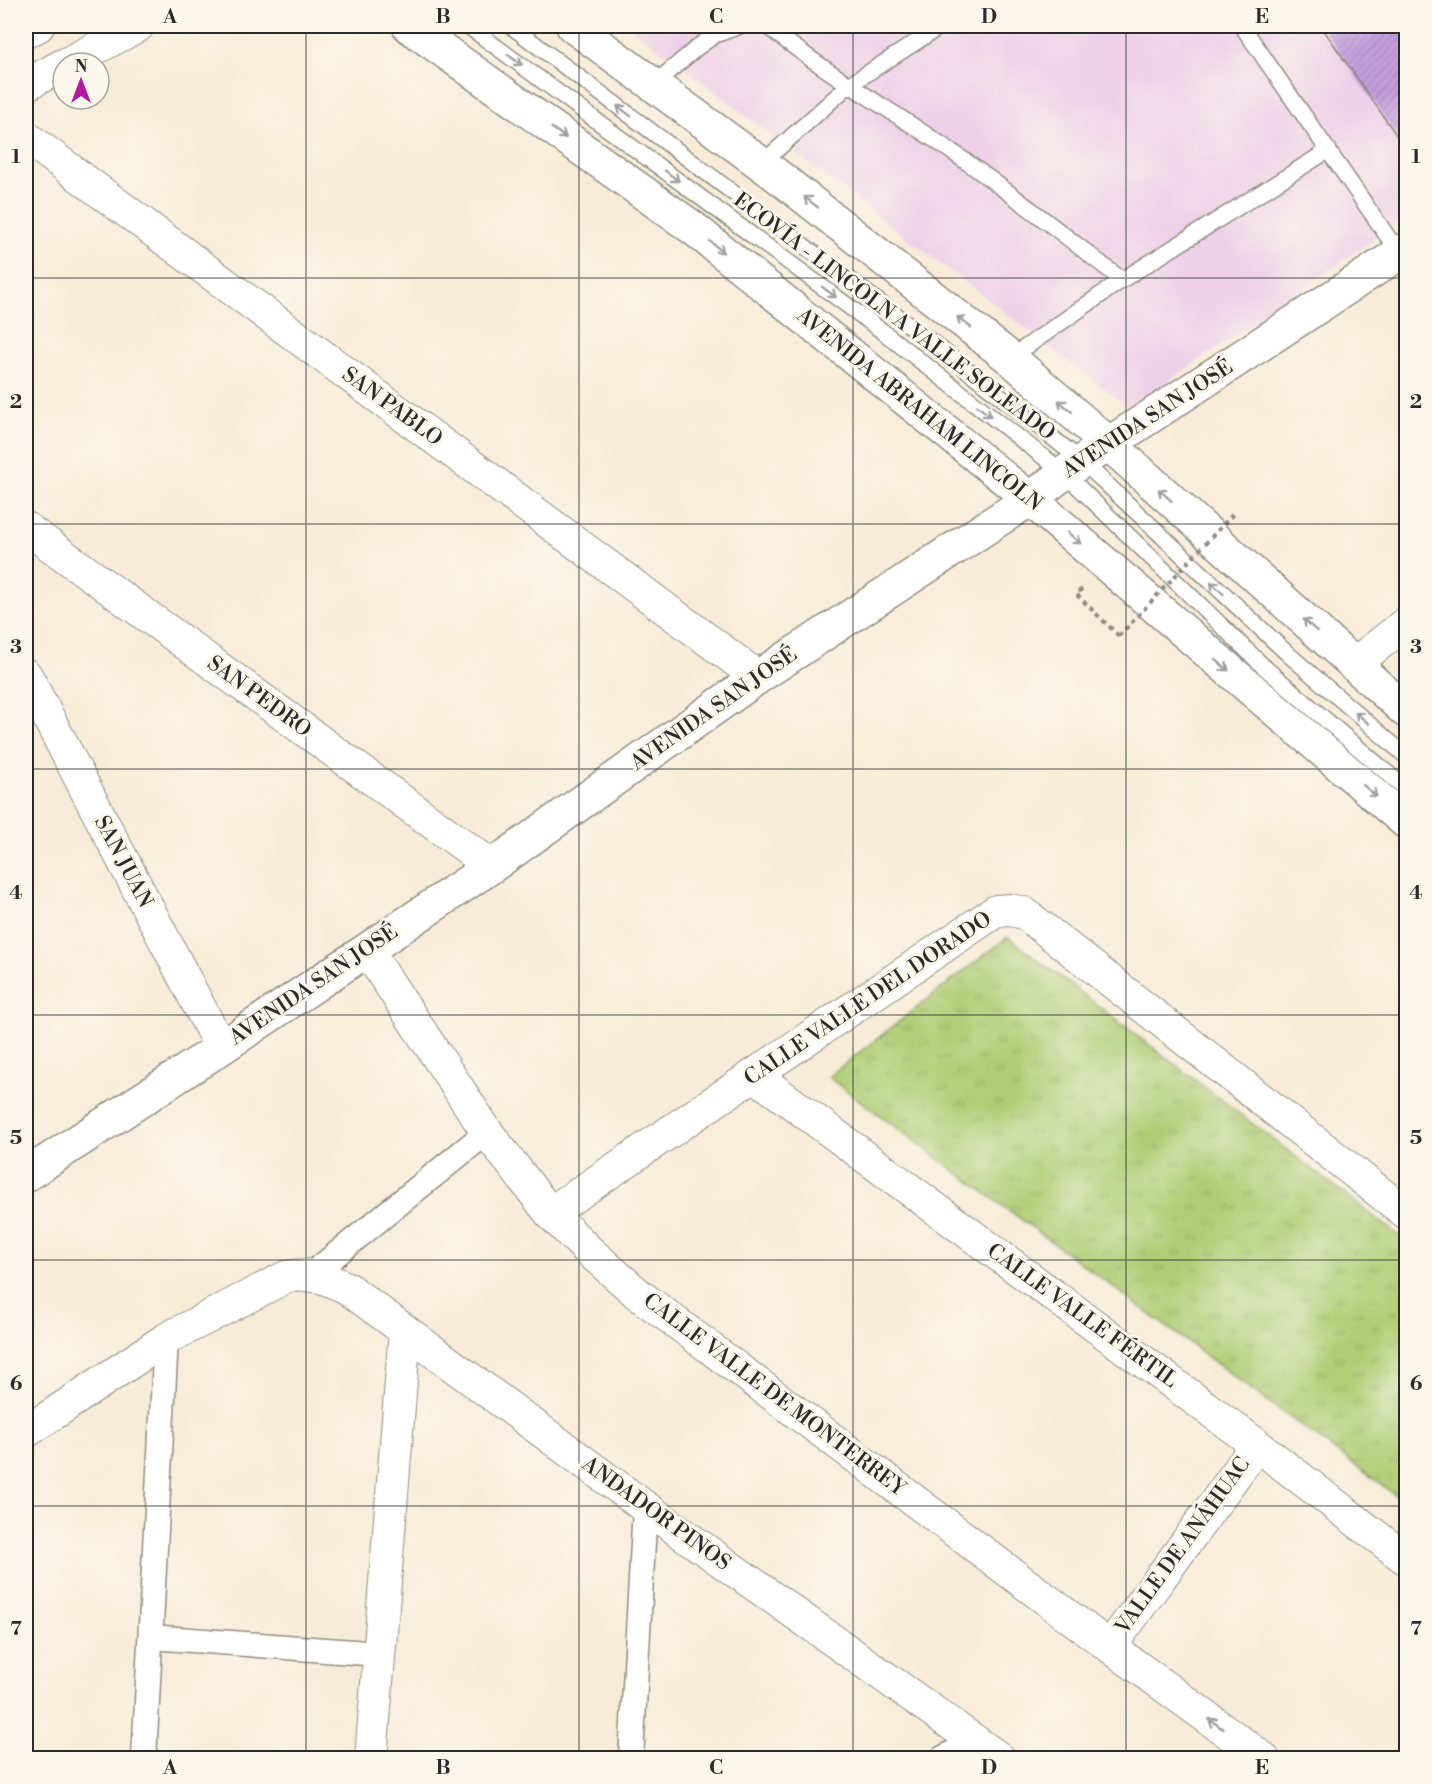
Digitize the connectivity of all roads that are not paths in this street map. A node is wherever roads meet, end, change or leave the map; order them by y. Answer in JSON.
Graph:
{"nodes":[{"id":1,"x":38,"y":26,"type":"edge"},
{"id":2,"x":138,"y":26,"type":"edge"},
{"id":3,"x":409,"y":26,"type":"edge"},
{"id":4,"x":468,"y":26,"type":"edge"},
{"id":5,"x":511,"y":26,"type":"edge"},
{"id":6,"x":573,"y":26,"type":"edge"},
{"id":7,"x":740,"y":26,"type":"edge"},
{"id":8,"x":767,"y":26,"type":"edge"},
{"id":9,"x":940,"y":26,"type":"edge"},
{"id":10,"x":1242,"y":26,"type":"edge"},
{"id":11,"x":26,"y":32,"type":"edge"},
{"id":12,"x":91,"y":51,"type":"edge"},
{"id":13,"x":51,"y":72,"type":"edge"},
{"id":14,"x":654,"y":84,"type":"junction"},
{"id":15,"x":26,"y":85,"type":"edge"},
{"id":16,"x":849,"y":85,"type":"junction"},
{"id":17,"x":26,"y":137,"type":"edge"},
{"id":18,"x":1329,"y":150,"type":"junction"},
{"id":19,"x":761,"y":164,"type":"junction"},
{"id":20,"x":1403,"y":251,"type":"edge"},
{"id":21,"x":1122,"y":280,"type":"junction"},
{"id":22,"x":1010,"y":358,"type":"junction"},
{"id":23,"x":1109,"y":444,"type":"junction"},
{"id":24,"x":1074,"y":468,"type":"junction"},
{"id":25,"x":1030,"y":499,"type":"junction"},
{"id":26,"x":26,"y":528,"type":"edge"},
{"id":27,"x":1407,"y":623,"type":"edge"},
{"id":28,"x":1353,"y":665,"type":"junction"},
{"id":29,"x":26,"y":675,"type":"edge"},
{"id":30,"x":758,"y":677,"type":"junction"},
{"id":31,"x":1407,"y":711,"type":"edge"},
{"id":32,"x":1407,"y":756,"type":"edge"},
{"id":33,"x":1407,"y":789,"type":"edge"},
{"id":34,"x":1407,"y":822,"type":"edge"},
{"id":35,"x":492,"y":866,"type":"junction"},
{"id":36,"x":367,"y":950,"type":"junction"},
{"id":37,"x":221,"y":1048,"type":"junction"},
{"id":38,"x":756,"y":1076,"type":"junction"},
{"id":39,"x":487,"y":1132,"type":"junction"},
{"id":40,"x":26,"y":1175,"type":"edge"},
{"id":41,"x":550,"y":1213,"type":"junction"},
{"id":42,"x":1407,"y":1213,"type":"edge"},
{"id":43,"x":312,"y":1274,"type":"junction"},
{"id":44,"x":405,"y":1331,"type":"junction"},
{"id":45,"x":166,"y":1339,"type":"junction"},
{"id":46,"x":26,"y":1432,"type":"edge"},
{"id":47,"x":1257,"y":1445,"type":"junction"},
{"id":48,"x":645,"y":1507,"type":"junction"},
{"id":49,"x":1407,"y":1559,"type":"edge"},
{"id":50,"x":151,"y":1637,"type":"junction"},
{"id":51,"x":1110,"y":1647,"type":"junction"},
{"id":52,"x":380,"y":1654,"type":"junction"},
{"id":53,"x":987,"y":1750,"type":"edge"},
{"id":54,"x":144,"y":1758,"type":"edge"},
{"id":55,"x":371,"y":1758,"type":"edge"},
{"id":56,"x":632,"y":1758,"type":"edge"},
{"id":57,"x":943,"y":1758,"type":"edge"},
{"id":58,"x":1263,"y":1758,"type":"edge"}],
"edges":[{"from":1,"to":11,"type":"street"},
{"from":2,"to":12,"type":"street"},
{"from":3,"to":25,"type":"main road","name":"AVENIDA ABRAHAM LINCOLN","one_way":true},
{"from":4,"to":24,"type":"lane","name":"ECOVÍA - LINCOLN A VALLE SOLEADO","one_way":true},
{"from":24,"to":5,"type":"lane","one_way":true},
{"from":6,"to":14,"type":"main road"},
{"from":7,"to":14,"type":"lane"},
{"from":8,"to":16,"type":"lane"},
{"from":9,"to":16,"type":"lane"},
{"from":10,"to":18,"type":"lane"},
{"from":13,"to":15,"type":"street"},
{"from":14,"to":19,"type":"main road"},
{"from":16,"to":19,"type":"lane"},
{"from":16,"to":21,"type":"lane"},
{"from":17,"to":30,"type":"street","name":"SAN PABLO"},
{"from":18,"to":20,"type":"lane"},
{"from":18,"to":21,"type":"lane"},
{"from":22,"to":19,"type":"main road","one_way":true},
{"from":20,"to":23,"type":"main road","name":"AVENIDA SAN JOSÉ"},
{"from":21,"to":22,"type":"lane"},
{"from":23,"to":22,"type":"main road","one_way":true},
{"from":23,"to":24,"type":"main road","name":"AVENIDA SAN JOSÉ"},
{"from":28,"to":23,"type":"main road","one_way":true},
{"from":24,"to":25,"type":"main road","name":"AVENIDA SAN JOSÉ"},
{"from":32,"to":24,"type":"lane","one_way":true},
{"from":24,"to":33,"type":"lane","name":"ECOVÍA - LINCOLN A VALLE SOLEADO"},
{"from":25,"to":30,"type":"main road","name":"AVENIDA SAN JOSÉ"},
{"from":25,"to":34,"type":"main road","name":"AVENIDA ABRAHAM LINCOLN","one_way":true},
{"from":26,"to":35,"type":"street","name":"SAN PEDRO"},
{"from":27,"to":28,"type":"street"},
{"from":28,"to":31,"type":"main road"},
{"from":29,"to":37,"type":"street","name":"SAN JUAN"},
{"from":30,"to":35,"type":"main road","name":"AVENIDA SAN JOSÉ"},
{"from":35,"to":36,"type":"main road","name":"AVENIDA SAN JOSÉ"},
{"from":36,"to":37,"type":"main road","name":"AVENIDA SAN JOSÉ"},
{"from":36,"to":39,"type":"street","name":"CALLE VALLE DE MONTERREY"},
{"from":37,"to":40,"type":"main road","name":"AVENIDA SAN JOSÉ"},
{"from":38,"to":41,"type":"street","name":"CALLE VALLE DEL DORADO"},
{"from":38,"to":42,"type":"street","name":"CALLE VALLE DEL DORADO"},
{"from":38,"to":47,"type":"street","name":"CALLE VALLE FÉRTIL"},
{"from":39,"to":41,"type":"street","name":"CALLE VALLE DE MONTERREY"},
{"from":39,"to":43,"type":"street"},
{"from":41,"to":51,"type":"street","name":"CALLE VALLE DE MONTERREY"},
{"from":43,"to":44,"type":"street","name":"ANDADOR PINOS"},
{"from":43,"to":45,"type":"street"},
{"from":44,"to":48,"type":"street","name":"ANDADOR PINOS"},
{"from":44,"to":52,"type":"street"},
{"from":45,"to":46,"type":"street"},
{"from":45,"to":50,"type":"street"},
{"from":47,"to":49,"type":"street","name":"CALLE VALLE FÉRTIL"},
{"from":47,"to":51,"type":"street","name":"VALLE DE ANÁHUAC"},
{"from":48,"to":53,"type":"street","name":"ANDADOR PINOS"},
{"from":48,"to":56,"type":"street"},
{"from":50,"to":52,"type":"street"},
{"from":50,"to":54,"type":"street"},
{"from":58,"to":51,"type":"street","name":"CALLE VALLE DE MONTERREY","one_way":true},
{"from":52,"to":55,"type":"street"},
{"from":53,"to":57,"type":"street"}]}
